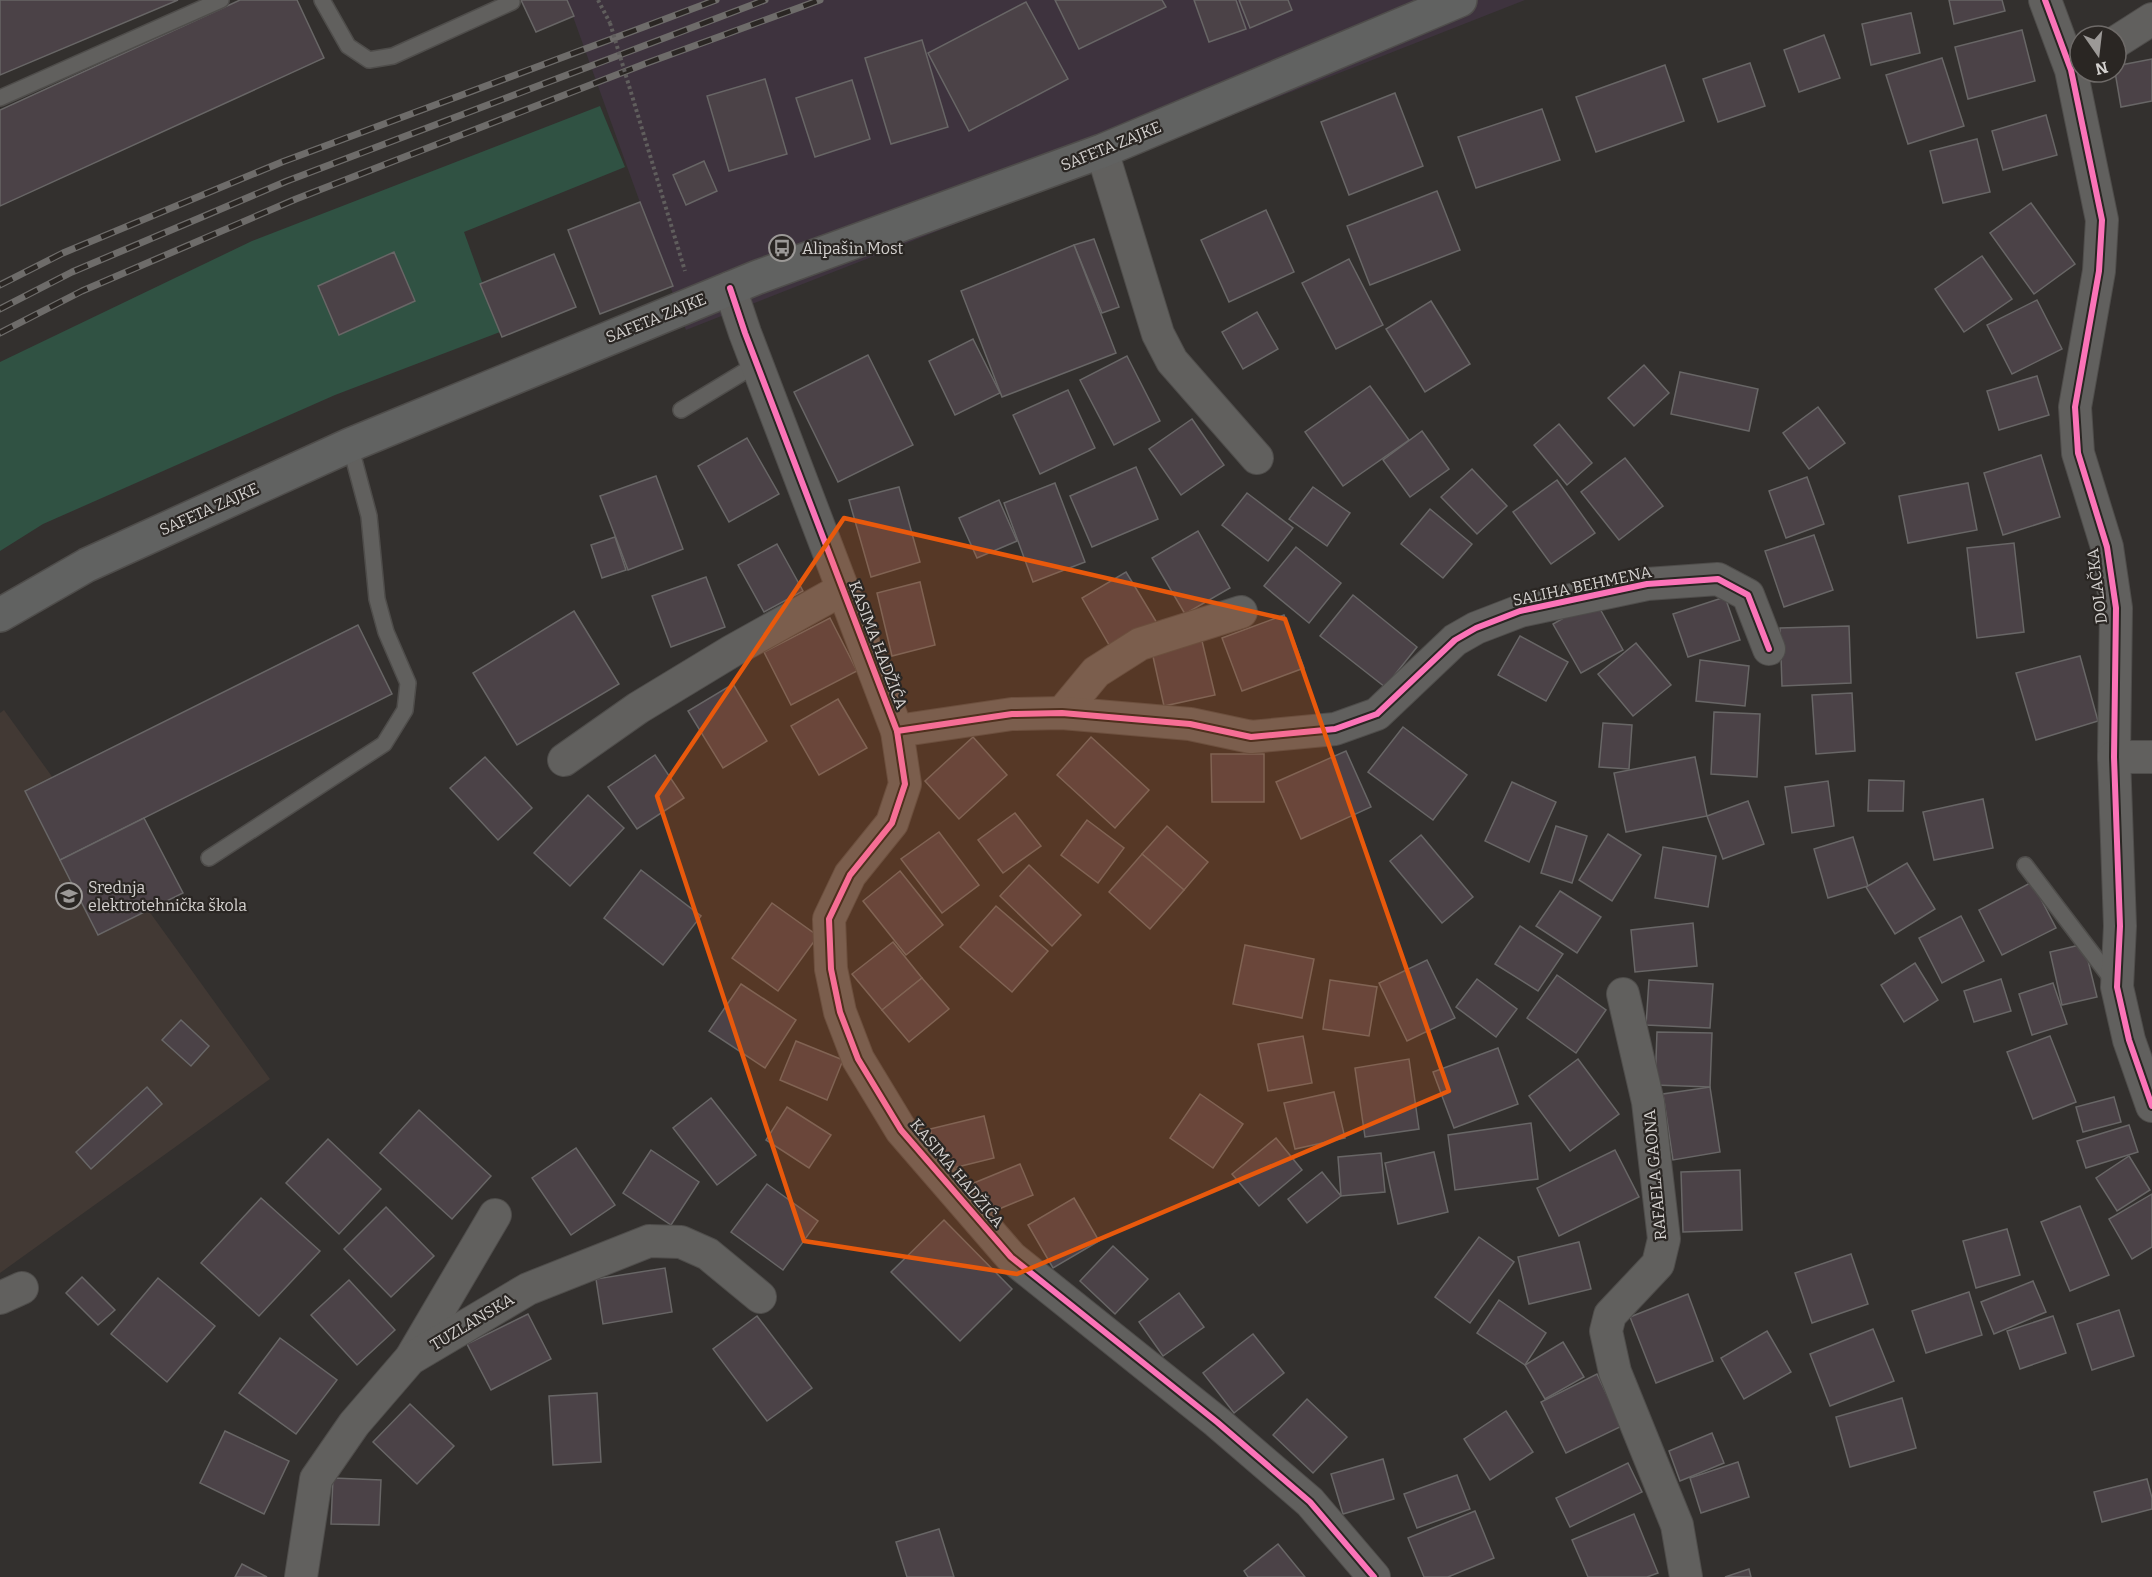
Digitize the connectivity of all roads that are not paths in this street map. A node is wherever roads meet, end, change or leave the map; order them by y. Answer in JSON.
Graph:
{"nodes":[{"id":1,"x":221,"y":0,"type":"edge"},
{"id":2,"x":322,"y":0,"type":"edge"},
{"id":3,"x":1460,"y":0,"type":"edge"},
{"id":4,"x":2045,"y":0,"type":"edge"},
{"id":5,"x":512,"y":2,"type":"dead end"},
{"id":6,"x":2152,"y":19,"type":"edge"},
{"id":7,"x":2128,"y":34,"type":"edge"},
{"id":8,"x":2068,"y":50,"type":"edge"},
{"id":9,"x":2079,"y":84,"type":"edge"},
{"id":10,"x":0,"y":98,"type":"edge"},
{"id":11,"x":1102,"y":151,"type":"junction"},
{"id":12,"x":730,"y":288,"type":"junction"},
{"id":13,"x":757,"y":364,"type":"junction"},
{"id":14,"x":681,"y":410,"type":"dead end"},
{"id":15,"x":351,"y":445,"type":"junction"},
{"id":16,"x":1257,"y":458,"type":"dead end"},
{"id":17,"x":843,"y":589,"type":"junction"},
{"id":18,"x":1240,"y":612,"type":"dead end"},
{"id":19,"x":0,"y":615,"type":"edge"},
{"id":20,"x":1769,"y":649,"type":"dead end"},
{"id":21,"x":1062,"y":713,"type":"junction"},
{"id":22,"x":897,"y":731,"type":"junction"},
{"id":23,"x":2114,"y":757,"type":"junction"},
{"id":24,"x":2152,"y":757,"type":"edge"},
{"id":25,"x":564,"y":760,"type":"dead end"},
{"id":26,"x":209,"y":858,"type":"dead end"},
{"id":27,"x":2025,"y":865,"type":"dead end"},
{"id":28,"x":2117,"y":987,"type":"junction"},
{"id":29,"x":1623,"y":994,"type":"dead end"},
{"id":30,"x":2152,"y":1106,"type":"edge"},
{"id":31,"x":495,"y":1215,"type":"dead end"},
{"id":32,"x":760,"y":1297,"type":"dead end"},
{"id":33,"x":410,"y":1359,"type":"junction"},
{"id":34,"x":301,"y":1577,"type":"edge"},
{"id":35,"x":1374,"y":1577,"type":"edge"},
{"id":36,"x":1686,"y":1577,"type":"edge"}],
"edges":[{"from":1,"to":10,"type":"lane"},
{"from":2,"to":5,"type":"lane"},
{"from":3,"to":11,"type":"main road","name":"SAFETA ZAJKE"},
{"from":4,"to":8,"type":"street","name":"DOLAČKA"},
{"from":6,"to":7,"type":"street"},
{"from":9,"to":23,"type":"street","name":"DOLAČKA"},
{"from":11,"to":12,"type":"main road","name":"SAFETA ZAJKE"},
{"from":11,"to":16,"type":"street"},
{"from":12,"to":13,"type":"street","name":"KASIMA HADŽIĆA"},
{"from":12,"to":15,"type":"main road","name":"SAFETA ZAJKE"},
{"from":13,"to":14,"type":"lane"},
{"from":13,"to":17,"type":"street","name":"KASIMA HADŽIĆA"},
{"from":15,"to":19,"type":"main road","name":"SAFETA ZAJKE"},
{"from":15,"to":26,"type":"lane"},
{"from":17,"to":22,"type":"street","name":"KASIMA HADŽIĆA"},
{"from":17,"to":25,"type":"street"},
{"from":18,"to":21,"type":"street"},
{"from":20,"to":21,"type":"street","name":"SALIHA BEHMENA"},
{"from":21,"to":22,"type":"street","name":"SALIHA BEHMENA"},
{"from":22,"to":35,"type":"street","name":"KASIMA HADŽIĆA"},
{"from":23,"to":24,"type":"street"},
{"from":23,"to":28,"type":"street","name":"DOLAČKA"},
{"from":27,"to":28,"type":"lane"},
{"from":28,"to":30,"type":"street","name":"DOLAČKA"},
{"from":29,"to":36,"type":"street","name":"RAFAELA GAONA"},
{"from":31,"to":33,"type":"street"},
{"from":32,"to":33,"type":"street","name":"TUZLANSKA"},
{"from":33,"to":34,"type":"street","name":"TUZLANSKA"}]}
